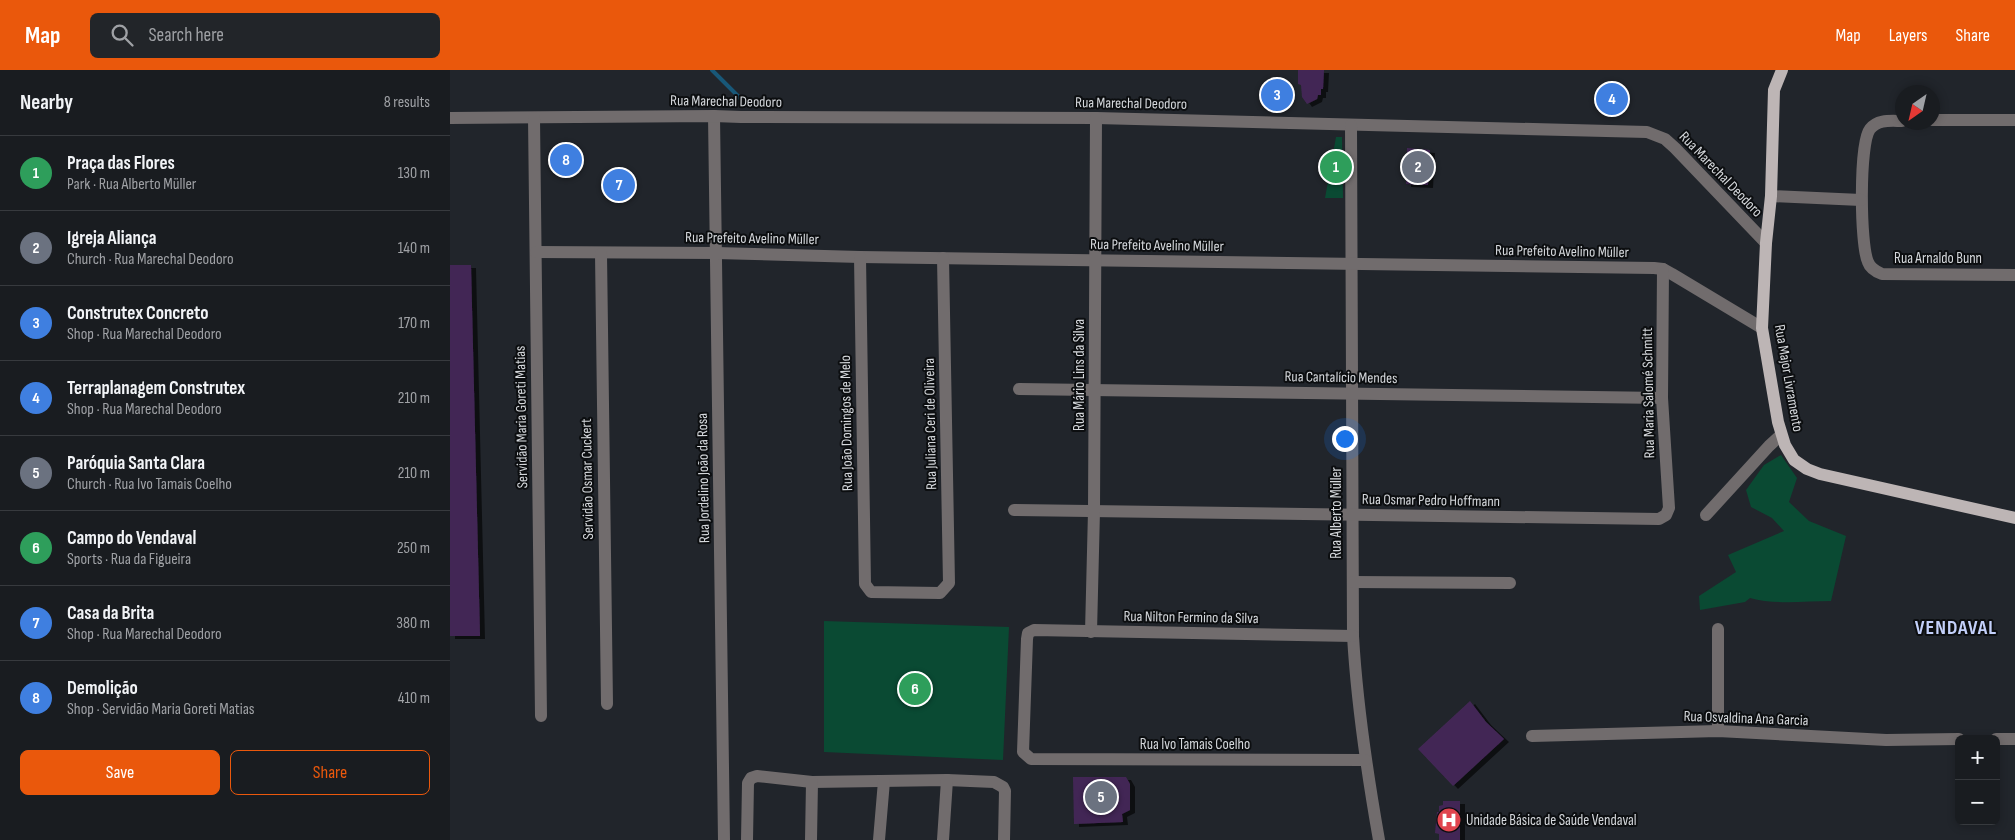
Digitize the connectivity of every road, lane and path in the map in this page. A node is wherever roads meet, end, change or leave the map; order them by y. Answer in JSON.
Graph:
{"nodes":[{"id":1,"x":1782,"y":70,"type":"edge"},
{"id":2,"x":714,"y":116,"type":"junction"},
{"id":3,"x":450,"y":118,"type":"edge"},
{"id":4,"x":534,"y":118,"type":"junction"},
{"id":5,"x":1096,"y":118,"type":"junction"},
{"id":6,"x":1940,"y":120,"type":"edge"},
{"id":7,"x":2015,"y":120,"type":"edge"},
{"id":8,"x":1895,"y":121,"type":"edge"},
{"id":9,"x":1351,"y":125,"type":"junction"},
{"id":10,"x":1771,"y":196,"type":"junction"},
{"id":11,"x":1861,"y":200,"type":"junction"},
{"id":12,"x":1766,"y":243,"type":"junction"},
{"id":13,"x":536,"y":252,"type":"junction"},
{"id":14,"x":716,"y":253,"type":"junction"},
{"id":15,"x":601,"y":254,"type":"junction"},
{"id":16,"x":860,"y":257,"type":"junction"},
{"id":17,"x":943,"y":258,"type":"junction"},
{"id":18,"x":1096,"y":260,"type":"junction"},
{"id":19,"x":1351,"y":264,"type":"junction"},
{"id":20,"x":1663,"y":270,"type":"junction"},
{"id":21,"x":2015,"y":275,"type":"edge"},
{"id":22,"x":1762,"y":328,"type":"junction"},
{"id":23,"x":1019,"y":389,"type":"dead end"},
{"id":24,"x":1095,"y":390,"type":"junction"},
{"id":25,"x":1352,"y":394,"type":"junction"},
{"id":26,"x":1662,"y":398,"type":"junction"},
{"id":27,"x":1781,"y":435,"type":"junction"},
{"id":28,"x":1014,"y":510,"type":"dead end"},
{"id":29,"x":1094,"y":511,"type":"junction"},
{"id":30,"x":1352,"y":515,"type":"junction"},
{"id":31,"x":1666,"y":515,"type":"joint"},
{"id":32,"x":1706,"y":515,"type":"dead end"},
{"id":33,"x":2014,"y":515,"type":"edge"},
{"id":34,"x":1353,"y":582,"type":"junction"},
{"id":35,"x":1510,"y":583,"type":"dead end"},
{"id":36,"x":946,"y":588,"type":"joint"},
{"id":37,"x":1718,"y":628,"type":"dead end"},
{"id":38,"x":1090,"y":632,"type":"junction"},
{"id":39,"x":1353,"y":636,"type":"junction"},
{"id":40,"x":607,"y":704,"type":"dead end"},
{"id":41,"x":541,"y":716,"type":"dead end"},
{"id":42,"x":1718,"y":731,"type":"junction"},
{"id":43,"x":1532,"y":736,"type":"dead end"},
{"id":44,"x":1955,"y":739,"type":"edge"},
{"id":45,"x":2000,"y":739,"type":"edge"},
{"id":46,"x":2015,"y":739,"type":"edge"},
{"id":47,"x":1026,"y":756,"type":"joint"},
{"id":48,"x":1365,"y":760,"type":"junction"},
{"id":49,"x":947,"y":780,"type":"junction"},
{"id":50,"x":884,"y":781,"type":"junction"},
{"id":51,"x":812,"y":782,"type":"junction"},
{"id":52,"x":724,"y":840,"type":"edge"},
{"id":53,"x":747,"y":840,"type":"edge"},
{"id":54,"x":811,"y":840,"type":"edge"},
{"id":55,"x":879,"y":840,"type":"edge"},
{"id":56,"x":943,"y":840,"type":"edge"},
{"id":57,"x":1004,"y":840,"type":"edge"},
{"id":58,"x":1379,"y":840,"type":"edge"}],
"edges":[{"from":1,"to":10,"type":"main road","name":"Rua Major Livramento"},
{"from":2,"to":4,"type":"street","name":"Rua Marechal Deodoro"},
{"from":2,"to":5,"type":"street","name":"Rua Marechal Deodoro"},
{"from":2,"to":14,"type":"street","name":"Rua Jordelino João da Rosa"},
{"from":3,"to":4,"type":"street","name":"Rua Marechal Deodoro"},
{"from":4,"to":13,"type":"street","name":"Servidão Maria Goreti Matias"},
{"from":5,"to":9,"type":"street","name":"Rua Marechal Deodoro"},
{"from":5,"to":18,"type":"street","name":"Rua Mário Lins da Silva"},
{"from":6,"to":7,"type":"street"},
{"from":8,"to":11,"type":"street","name":"Rua Arnaldo Bunn"},
{"from":9,"to":12,"type":"street","name":"Rua Marechal Deodoro"},
{"from":9,"to":19,"type":"street","name":"Rua Alberto Müller"},
{"from":10,"to":11,"type":"street"},
{"from":10,"to":12,"type":"main road","name":"Rua Major Livramento"},
{"from":11,"to":21,"type":"street","name":"Rua Arnaldo Bunn"},
{"from":12,"to":22,"type":"main road","name":"Rua Major Livramento"},
{"from":13,"to":15,"type":"street","name":"Rua Prefeito Avelino Müller"},
{"from":13,"to":41,"type":"street","name":"Servidão Maria Goreti Matias"},
{"from":14,"to":15,"type":"street","name":"Rua Prefeito Avelino Müller"},
{"from":14,"to":16,"type":"street","name":"Rua Prefeito Avelino Müller"},
{"from":14,"to":52,"type":"street","name":"Rua Jordelino João da Rosa"},
{"from":15,"to":40,"type":"street","name":"Servidão Osmar Cuckert"},
{"from":16,"to":17,"type":"street","name":"Rua Prefeito Avelino Müller"},
{"from":16,"to":36,"type":"street","name":"Rua João Domingos de Melo"},
{"from":17,"to":18,"type":"street","name":"Rua Prefeito Avelino Müller"},
{"from":17,"to":36,"type":"street","name":"Rua Juliana Ceri de Oliveira"},
{"from":18,"to":19,"type":"street","name":"Rua Prefeito Avelino Müller"},
{"from":18,"to":24,"type":"street","name":"Rua Mário Lins da Silva"},
{"from":19,"to":20,"type":"street","name":"Rua Prefeito Avelino Müller"},
{"from":19,"to":25,"type":"street","name":"Rua Alberto Müller"},
{"from":20,"to":22,"type":"street","name":"Rua Prefeito Avelino Müller"},
{"from":20,"to":26,"type":"street","name":"Rua Maria Salomé Schmitt"},
{"from":22,"to":27,"type":"main road","name":"Rua Major Livramento"},
{"from":23,"to":24,"type":"street","name":"Rua Cantalício Mendes"},
{"from":24,"to":25,"type":"street","name":"Rua Cantalício Mendes"},
{"from":24,"to":29,"type":"street","name":"Rua Mário Lins da Silva"},
{"from":25,"to":26,"type":"street","name":"Rua Cantalício Mendes"},
{"from":25,"to":30,"type":"street","name":"Rua Alberto Müller"},
{"from":26,"to":31,"type":"street","name":"Rua Maria Salomé Schmitt"},
{"from":27,"to":32,"type":"street"},
{"from":27,"to":33,"type":"main road","name":"Rua Major Livramento"},
{"from":28,"to":29,"type":"street","name":"Rua Osmar Pedro Hoffmann"},
{"from":29,"to":30,"type":"street","name":"Rua Osmar Pedro Hoffmann"},
{"from":29,"to":38,"type":"street","name":"Rua Mário Lins da Silva"},
{"from":30,"to":31,"type":"street","name":"Rua Osmar Pedro Hoffmann"},
{"from":30,"to":34,"type":"street","name":"Rua Alberto Müller"},
{"from":34,"to":35,"type":"street"},
{"from":34,"to":39,"type":"street","name":"Rua Alberto Müller"},
{"from":37,"to":42,"type":"street"},
{"from":38,"to":39,"type":"street","name":"Rua Nilton Fermino da Silva"},
{"from":38,"to":47,"type":"street","name":"Rua Nilton Fermino da Silva"},
{"from":39,"to":48,"type":"street","name":"Rua Alberto Müller"},
{"from":42,"to":43,"type":"street","name":"Rua Osvaldina Ana Garcia"},
{"from":42,"to":44,"type":"street","name":"Rua Osvaldina Ana Garcia"},
{"from":45,"to":46,"type":"street"},
{"from":47,"to":48,"type":"street","name":"Rua Ivo Tamais Coelho"},
{"from":48,"to":58,"type":"street","name":"Rua Alberto Müller"},
{"from":49,"to":50,"type":"street"},
{"from":49,"to":56,"type":"street"},
{"from":49,"to":57,"type":"street"},
{"from":50,"to":51,"type":"street"},
{"from":50,"to":55,"type":"street"},
{"from":51,"to":53,"type":"street"},
{"from":51,"to":54,"type":"street"}]}
